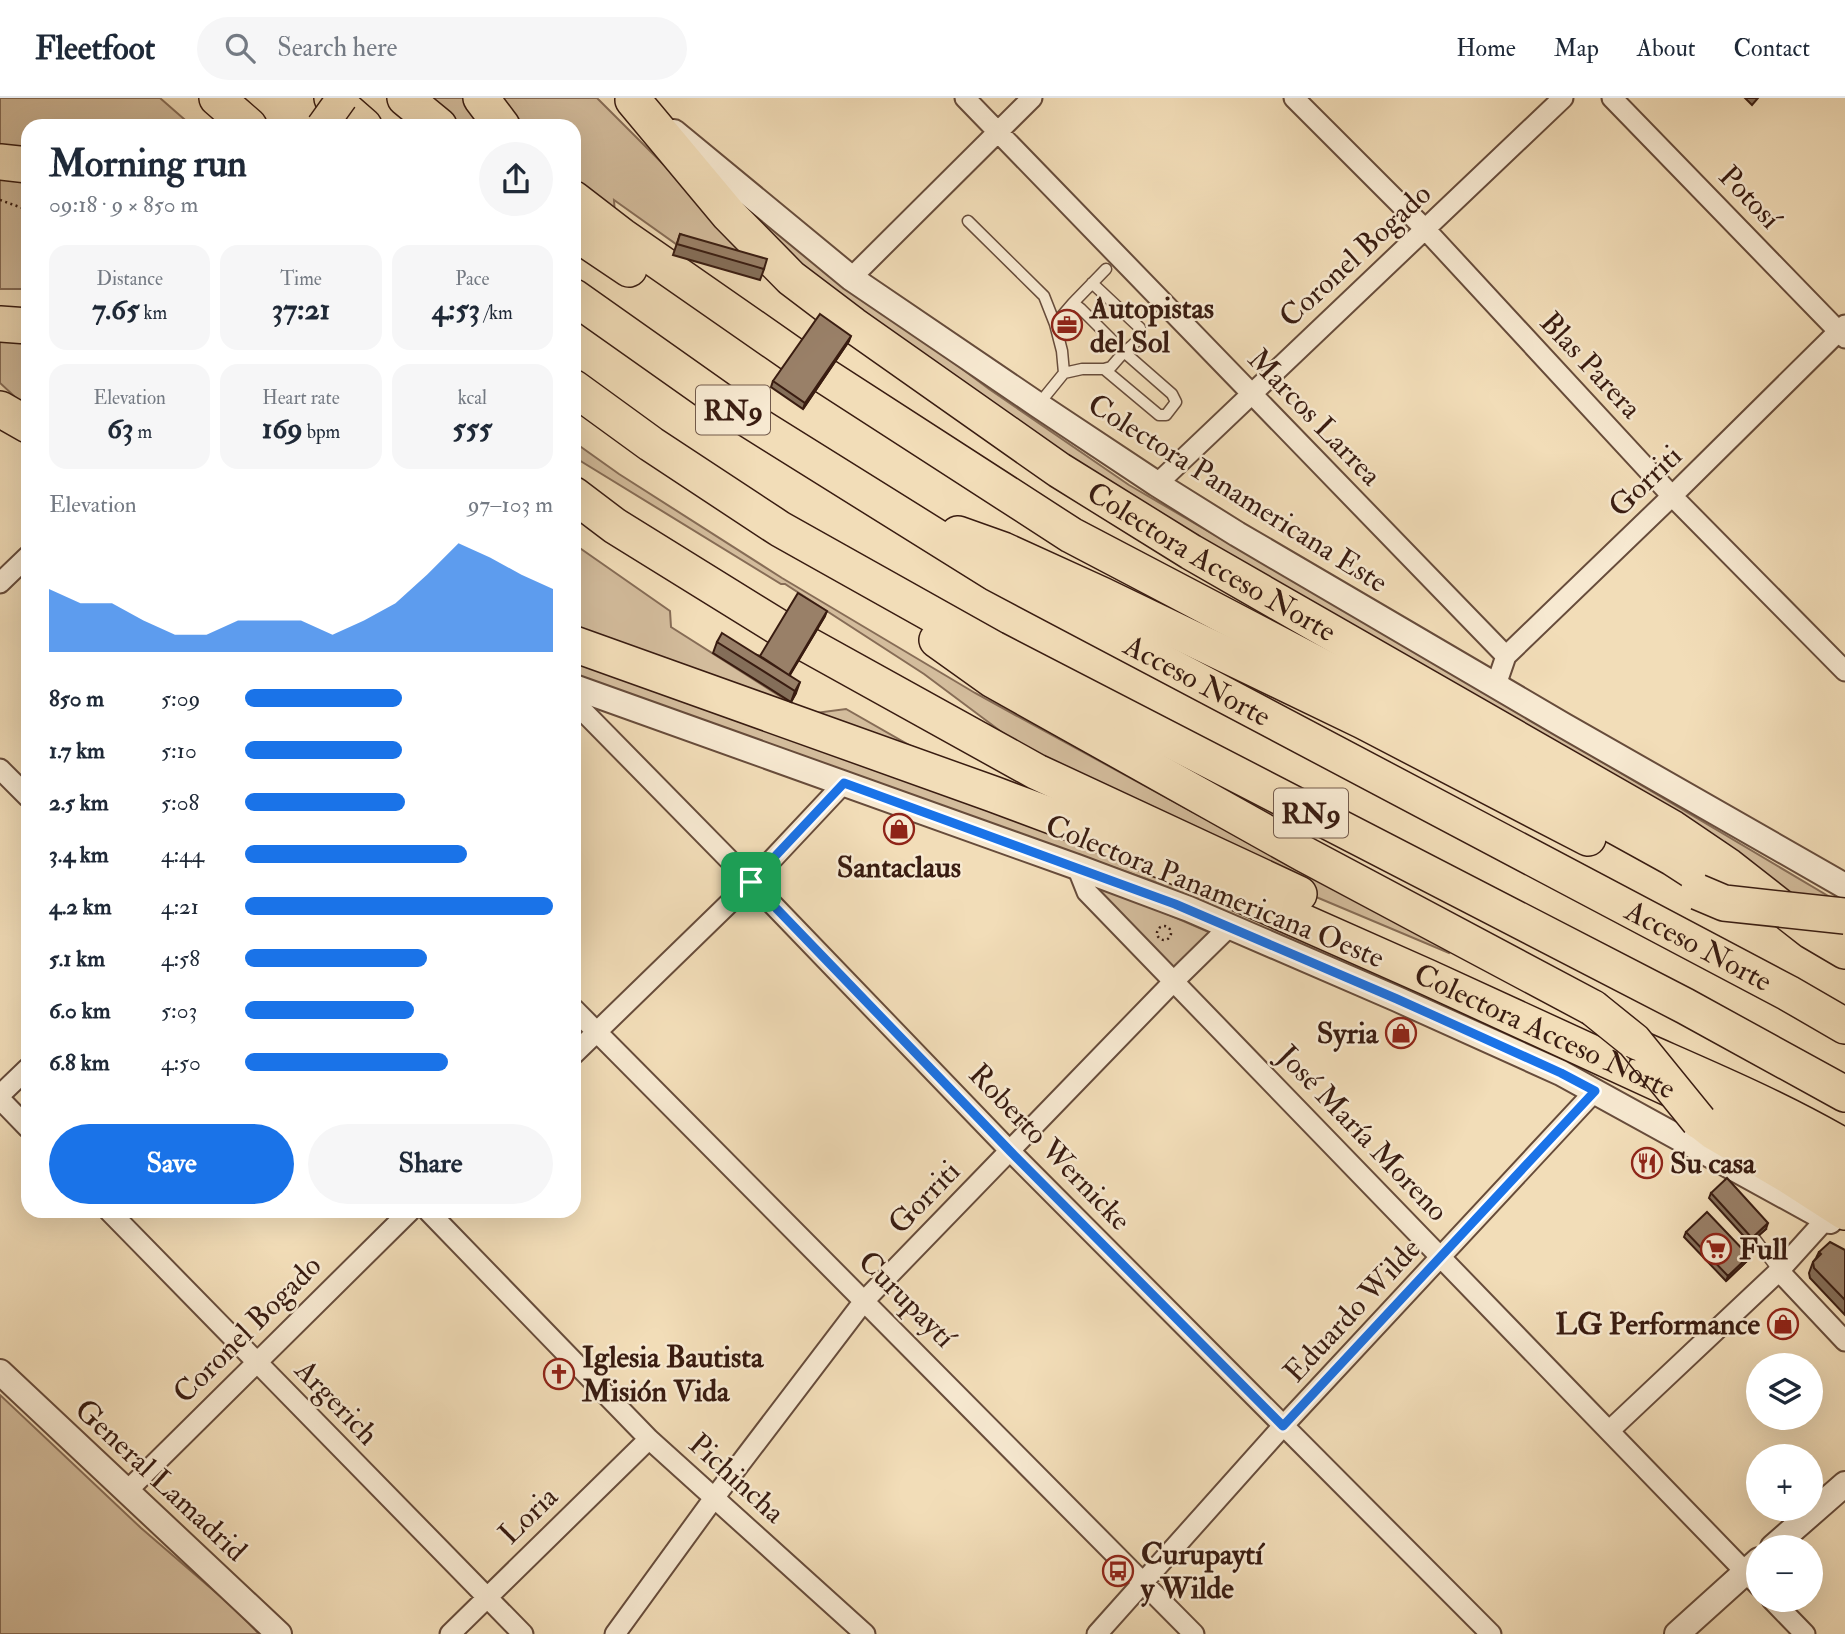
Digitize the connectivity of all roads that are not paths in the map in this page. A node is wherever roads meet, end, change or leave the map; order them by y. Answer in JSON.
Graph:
{"nodes":[{"id":1,"x":217,"y":98,"type":"edge"},
{"id":2,"x":332,"y":98,"type":"edge"},
{"id":3,"x":342,"y":98,"type":"edge"},
{"id":4,"x":405,"y":98,"type":"edge"},
{"id":5,"x":481,"y":98,"type":"edge"},
{"id":6,"x":965,"y":98,"type":"edge"},
{"id":7,"x":1032,"y":98,"type":"edge"},
{"id":8,"x":1294,"y":98,"type":"edge"},
{"id":9,"x":1563,"y":98,"type":"edge"},
{"id":10,"x":1612,"y":98,"type":"edge"},
{"id":11,"x":633,"y":100,"type":"joint"},
{"id":12,"x":241,"y":119,"type":"edge"},
{"id":13,"x":327,"y":119,"type":"edge"},
{"id":14,"x":356,"y":119,"type":"edge"},
{"id":15,"x":430,"y":119,"type":"edge"},
{"id":16,"x":497,"y":119,"type":"edge"},
{"id":17,"x":997,"y":131,"type":"junction"},
{"id":18,"x":0,"y":162,"type":"edge"},
{"id":19,"x":21,"y":164,"type":"edge"},
{"id":20,"x":581,"y":204,"type":"edge"},
{"id":21,"x":968,"y":221,"type":"dead end"},
{"id":22,"x":1426,"y":230,"type":"junction"},
{"id":23,"x":581,"y":237,"type":"edge"},
{"id":24,"x":1106,"y":269,"type":"dead end"},
{"id":25,"x":851,"y":278,"type":"junction"},
{"id":26,"x":1092,"y":283,"type":"junction"},
{"id":27,"x":581,"y":302,"type":"edge"},
{"id":28,"x":1073,"y":303,"type":"junction"},
{"id":29,"x":0,"y":324,"type":"edge"},
{"id":30,"x":1055,"y":324,"type":"junction"},
{"id":31,"x":21,"y":326,"type":"edge"},
{"id":32,"x":749,"y":326,"type":"junction"},
{"id":33,"x":1843,"y":332,"type":"edge"},
{"id":34,"x":1124,"y":352,"type":"junction"},
{"id":35,"x":793,"y":355,"type":"edge"},
{"id":36,"x":1104,"y":369,"type":"junction"},
{"id":37,"x":1064,"y":373,"type":"junction"},
{"id":38,"x":825,"y":376,"type":"edge"},
{"id":39,"x":581,"y":393,"type":"edge"},
{"id":40,"x":1251,"y":394,"type":"junction"},
{"id":41,"x":1038,"y":405,"type":"junction"},
{"id":42,"x":0,"y":409,"type":"edge"},
{"id":43,"x":0,"y":415,"type":"edge"},
{"id":44,"x":21,"y":421,"type":"edge"},
{"id":45,"x":21,"y":438,"type":"edge"},
{"id":46,"x":1157,"y":484,"type":"junction"},
{"id":47,"x":1672,"y":496,"type":"junction"},
{"id":48,"x":581,"y":500,"type":"edge"},
{"id":49,"x":581,"y":509,"type":"edge"},
{"id":50,"x":899,"y":513,"type":"junction"},
{"id":51,"x":615,"y":526,"type":"junction"},
{"id":52,"x":780,"y":529,"type":"junction"},
{"id":53,"x":21,"y":563,"type":"edge"},
{"id":54,"x":0,"y":583,"type":"edge"},
{"id":55,"x":778,"y":627,"type":"edge"},
{"id":56,"x":808,"y":645,"type":"edge"},
{"id":57,"x":581,"y":647,"type":"edge"},
{"id":58,"x":1506,"y":656,"type":"junction"},
{"id":59,"x":1845,"y":671,"type":"edge"},
{"id":60,"x":1496,"y":685,"type":"junction"},
{"id":61,"x":581,"y":689,"type":"edge"},
{"id":62,"x":581,"y":707,"type":"edge"},
{"id":63,"x":0,"y":769,"type":"edge"},
{"id":64,"x":844,"y":783,"type":"junction"},
{"id":65,"x":21,"y":790,"type":"edge"},
{"id":66,"x":1077,"y":867,"type":"junction"},
{"id":67,"x":1841,"y":878,"type":"edge"},
{"id":68,"x":751,"y":882,"type":"junction"},
{"id":69,"x":1845,"y":916,"type":"edge"},
{"id":70,"x":1229,"y":927,"type":"junction"},
{"id":71,"x":1845,"y":951,"type":"edge"},
{"id":72,"x":1845,"y":975,"type":"edge"},
{"id":73,"x":1175,"y":980,"type":"junction"},
{"id":74,"x":581,"y":1016,"type":"edge"},
{"id":75,"x":1845,"y":1026,"type":"edge"},
{"id":76,"x":597,"y":1032,"type":"junction"},
{"id":77,"x":581,"y":1047,"type":"edge"},
{"id":78,"x":21,"y":1076,"type":"edge"},
{"id":79,"x":1595,"y":1091,"type":"junction"},
{"id":80,"x":1845,"y":1094,"type":"edge"},
{"id":81,"x":0,"y":1097,"type":"edge"},
{"id":82,"x":21,"y":1120,"type":"edge"},
{"id":83,"x":1845,"y":1146,"type":"edge"},
{"id":84,"x":1010,"y":1151,"type":"junction"},
{"id":85,"x":1845,"y":1175,"type":"edge"},
{"id":86,"x":116,"y":1218,"type":"edge"},
{"id":87,"x":403,"y":1218,"type":"edge"},
{"id":88,"x":435,"y":1218,"type":"edge"},
{"id":89,"x":1839,"y":1220,"type":"edge"},
{"id":90,"x":1755,"y":1239,"type":"edge"},
{"id":91,"x":1442,"y":1258,"type":"junction"},
{"id":92,"x":1779,"y":1271,"type":"junction"},
{"id":93,"x":864,"y":1301,"type":"junction"},
{"id":94,"x":1845,"y":1340,"type":"edge"},
{"id":95,"x":256,"y":1362,"type":"junction"},
{"id":96,"x":0,"y":1371,"type":"edge"},
{"id":97,"x":1283,"y":1426,"type":"junction"},
{"id":98,"x":1609,"y":1431,"type":"junction"},
{"id":99,"x":649,"y":1439,"type":"junction"},
{"id":100,"x":1845,"y":1483,"type":"edge"},
{"id":101,"x":127,"y":1490,"type":"junction"},
{"id":102,"x":714,"y":1498,"type":"junction"},
{"id":103,"x":1786,"y":1535,"type":"edge"},
{"id":104,"x":1746,"y":1565,"type":"edge"},
{"id":105,"x":1746,"y":1579,"type":"edge"},
{"id":106,"x":1143,"y":1582,"type":"junction"},
{"id":107,"x":487,"y":1597,"type":"junction"},
{"id":108,"x":1784,"y":1612,"type":"edge"},
{"id":109,"x":279,"y":1634,"type":"edge"},
{"id":110,"x":450,"y":1634,"type":"edge"},
{"id":111,"x":523,"y":1634,"type":"edge"},
{"id":112,"x":615,"y":1634,"type":"edge"},
{"id":113,"x":865,"y":1634,"type":"edge"},
{"id":114,"x":1097,"y":1634,"type":"edge"},
{"id":115,"x":1195,"y":1634,"type":"edge"},
{"id":116,"x":1491,"y":1634,"type":"edge"},
{"id":117,"x":1677,"y":1634,"type":"edge"},
{"id":118,"x":1805,"y":1634,"type":"edge"}],
"edges":[{"from":1,"to":12,"type":"highway"},
{"from":2,"to":14,"type":"highway"},
{"from":3,"to":13,"type":"main road","bridge":true},
{"from":4,"to":15,"type":"highway"},
{"from":5,"to":16,"type":"highway"},
{"from":6,"to":17,"type":"street","name":"Marcos Larrea"},
{"from":7,"to":17,"type":"street"},
{"from":8,"to":22,"type":"street","name":"Blas Parera"},
{"from":9,"to":22,"type":"street","name":"Coronel Bogado"},
{"from":10,"to":33,"type":"street","name":"Potosí"},
{"from":11,"to":25,"type":"street","name":"Colectora Panamericana Este"},
{"from":11,"to":71,"type":"highway","name":"Colectora Acceso Norte"},
{"from":17,"to":25,"type":"street"},
{"from":17,"to":40,"type":"street","name":"Marcos Larrea"},
{"from":18,"to":19,"type":"highway"},
{"from":20,"to":32,"type":"highway"},
{"from":21,"to":30,"type":"lane"},
{"from":22,"to":40,"type":"street","name":"Coronel Bogado"},
{"from":22,"to":47,"type":"street","name":"Blas Parera"},
{"from":23,"to":32,"type":"highway"},
{"from":24,"to":26,"type":"lane"},
{"from":25,"to":41,"type":"street","name":"Colectora Panamericana Este"},
{"from":26,"to":28,"type":"lane"},
{"from":26,"to":34,"type":"lane"},
{"from":27,"to":50,"type":"highway","name":"Acceso Norte","number":"RN9"},
{"from":28,"to":30,"type":"lane"},
{"from":28,"to":34,"type":"lane"},
{"from":29,"to":31,"type":"highway"},
{"from":30,"to":37,"type":"lane"},
{"from":32,"to":35,"type":"highway"},
{"from":33,"to":47,"type":"street","name":"Gorriti"},
{"from":34,"to":36,"type":"lane"},
{"from":34,"to":36,"type":"lane"},
{"from":36,"to":37,"type":"lane"},
{"from":37,"to":41,"type":"lane"},
{"from":38,"to":72,"type":"highway"},
{"from":39,"to":52,"type":"highway","name":"Acceso Norte","number":"RN9"},
{"from":40,"to":46,"type":"street","name":"Coronel Bogado"},
{"from":40,"to":58,"type":"street","name":"Marcos Larrea"},
{"from":41,"to":46,"type":"street","name":"Colectora Panamericana Este"},
{"from":42,"to":44,"type":"highway"},
{"from":43,"to":45,"type":"street"},
{"from":46,"to":60,"type":"street","name":"Colectora Panamericana Este"},
{"from":47,"to":58,"type":"street","name":"Gorriti"},
{"from":47,"to":59,"type":"street","name":"Blas Parera"},
{"from":48,"to":51,"type":"highway"},
{"from":49,"to":51,"type":"highway"},
{"from":50,"to":69,"type":"highway","bridge":true},
{"from":50,"to":75,"type":"highway","name":"Acceso Norte","number":"RN9"},
{"from":51,"to":55,"type":"highway"},
{"from":52,"to":80,"type":"highway","name":"Acceso Norte","number":"RN9"},
{"from":52,"to":89,"type":"highway","bridge":true},
{"from":53,"to":54,"type":"street"},
{"from":56,"to":83,"type":"highway"},
{"from":57,"to":85,"type":"highway","name":"Colectora Acceso Norte"},
{"from":58,"to":60,"type":"street","name":"Gorriti"},
{"from":60,"to":67,"type":"street","name":"Colectora Panamericana Este"},
{"from":61,"to":64,"type":"street","name":"Colectora Panamericana Oeste"},
{"from":62,"to":68,"type":"street","name":"Roberto Wernicke"},
{"from":63,"to":65,"type":"street"},
{"from":64,"to":66,"type":"street","name":"Colectora Panamericana Oeste"},
{"from":64,"to":68,"type":"street"},
{"from":66,"to":70,"type":"street","name":"Colectora Panamericana Oeste"},
{"from":66,"to":73,"type":"street","name":"José María Moreno"},
{"from":68,"to":76,"type":"street"},
{"from":68,"to":84,"type":"street","name":"Roberto Wernicke"},
{"from":70,"to":73,"type":"street","name":"Gorriti"},
{"from":70,"to":79,"type":"street","name":"Colectora Panamericana Oeste"},
{"from":73,"to":84,"type":"street","name":"Gorriti"},
{"from":73,"to":91,"type":"street","name":"José María Moreno"},
{"from":74,"to":76,"type":"street","name":"Curupaytí"},
{"from":76,"to":77,"type":"street"},
{"from":76,"to":93,"type":"street","name":"Curupaytí"},
{"from":78,"to":81,"type":"street"},
{"from":79,"to":89,"type":"street","name":"Colectora Panamericana Oeste"},
{"from":79,"to":91,"type":"street","name":"Eduardo Wilde"},
{"from":81,"to":82,"type":"street"},
{"from":84,"to":93,"type":"street","name":"Gorriti"},
{"from":84,"to":97,"type":"street","name":"Roberto Wernicke"},
{"from":86,"to":95,"type":"street","name":"Argerich"},
{"from":87,"to":95,"type":"street","name":"Coronel Bogado"},
{"from":88,"to":99,"type":"street","name":"Pichincha"},
{"from":89,"to":92,"type":"street"},
{"from":90,"to":92,"type":"lane"},
{"from":91,"to":97,"type":"street","name":"Eduardo Wilde"},
{"from":91,"to":98,"type":"street","name":"José María Moreno"},
{"from":92,"to":94,"type":"street"},
{"from":92,"to":98,"type":"street"},
{"from":93,"to":102,"type":"street","name":"Gorriti"},
{"from":93,"to":106,"type":"street","name":"Curupaytí"},
{"from":95,"to":101,"type":"street","name":"Coronel Bogado"},
{"from":95,"to":107,"type":"street","name":"Argerich"},
{"from":96,"to":101,"type":"street","name":"General Lamadrid"},
{"from":97,"to":106,"type":"street","name":"Eduardo Wilde"},
{"from":97,"to":116,"type":"street","name":"Roberto Wernicke"},
{"from":98,"to":104,"type":"street","name":"José María Moreno"},
{"from":99,"to":102,"type":"street","name":"Pichincha"},
{"from":99,"to":107,"type":"street","name":"Loria"},
{"from":100,"to":103,"type":"street"},
{"from":101,"to":109,"type":"street","name":"General Lamadrid"},
{"from":102,"to":112,"type":"street","name":"Gorriti"},
{"from":102,"to":113,"type":"street","name":"Pichincha"},
{"from":105,"to":117,"type":"street"},
{"from":106,"to":114,"type":"street","name":"Eduardo Wilde"},
{"from":106,"to":115,"type":"street","name":"Curupaytí"},
{"from":107,"to":110,"type":"street","name":"Loria"},
{"from":107,"to":111,"type":"street","name":"Argerich"},
{"from":108,"to":118,"type":"street"}]}
